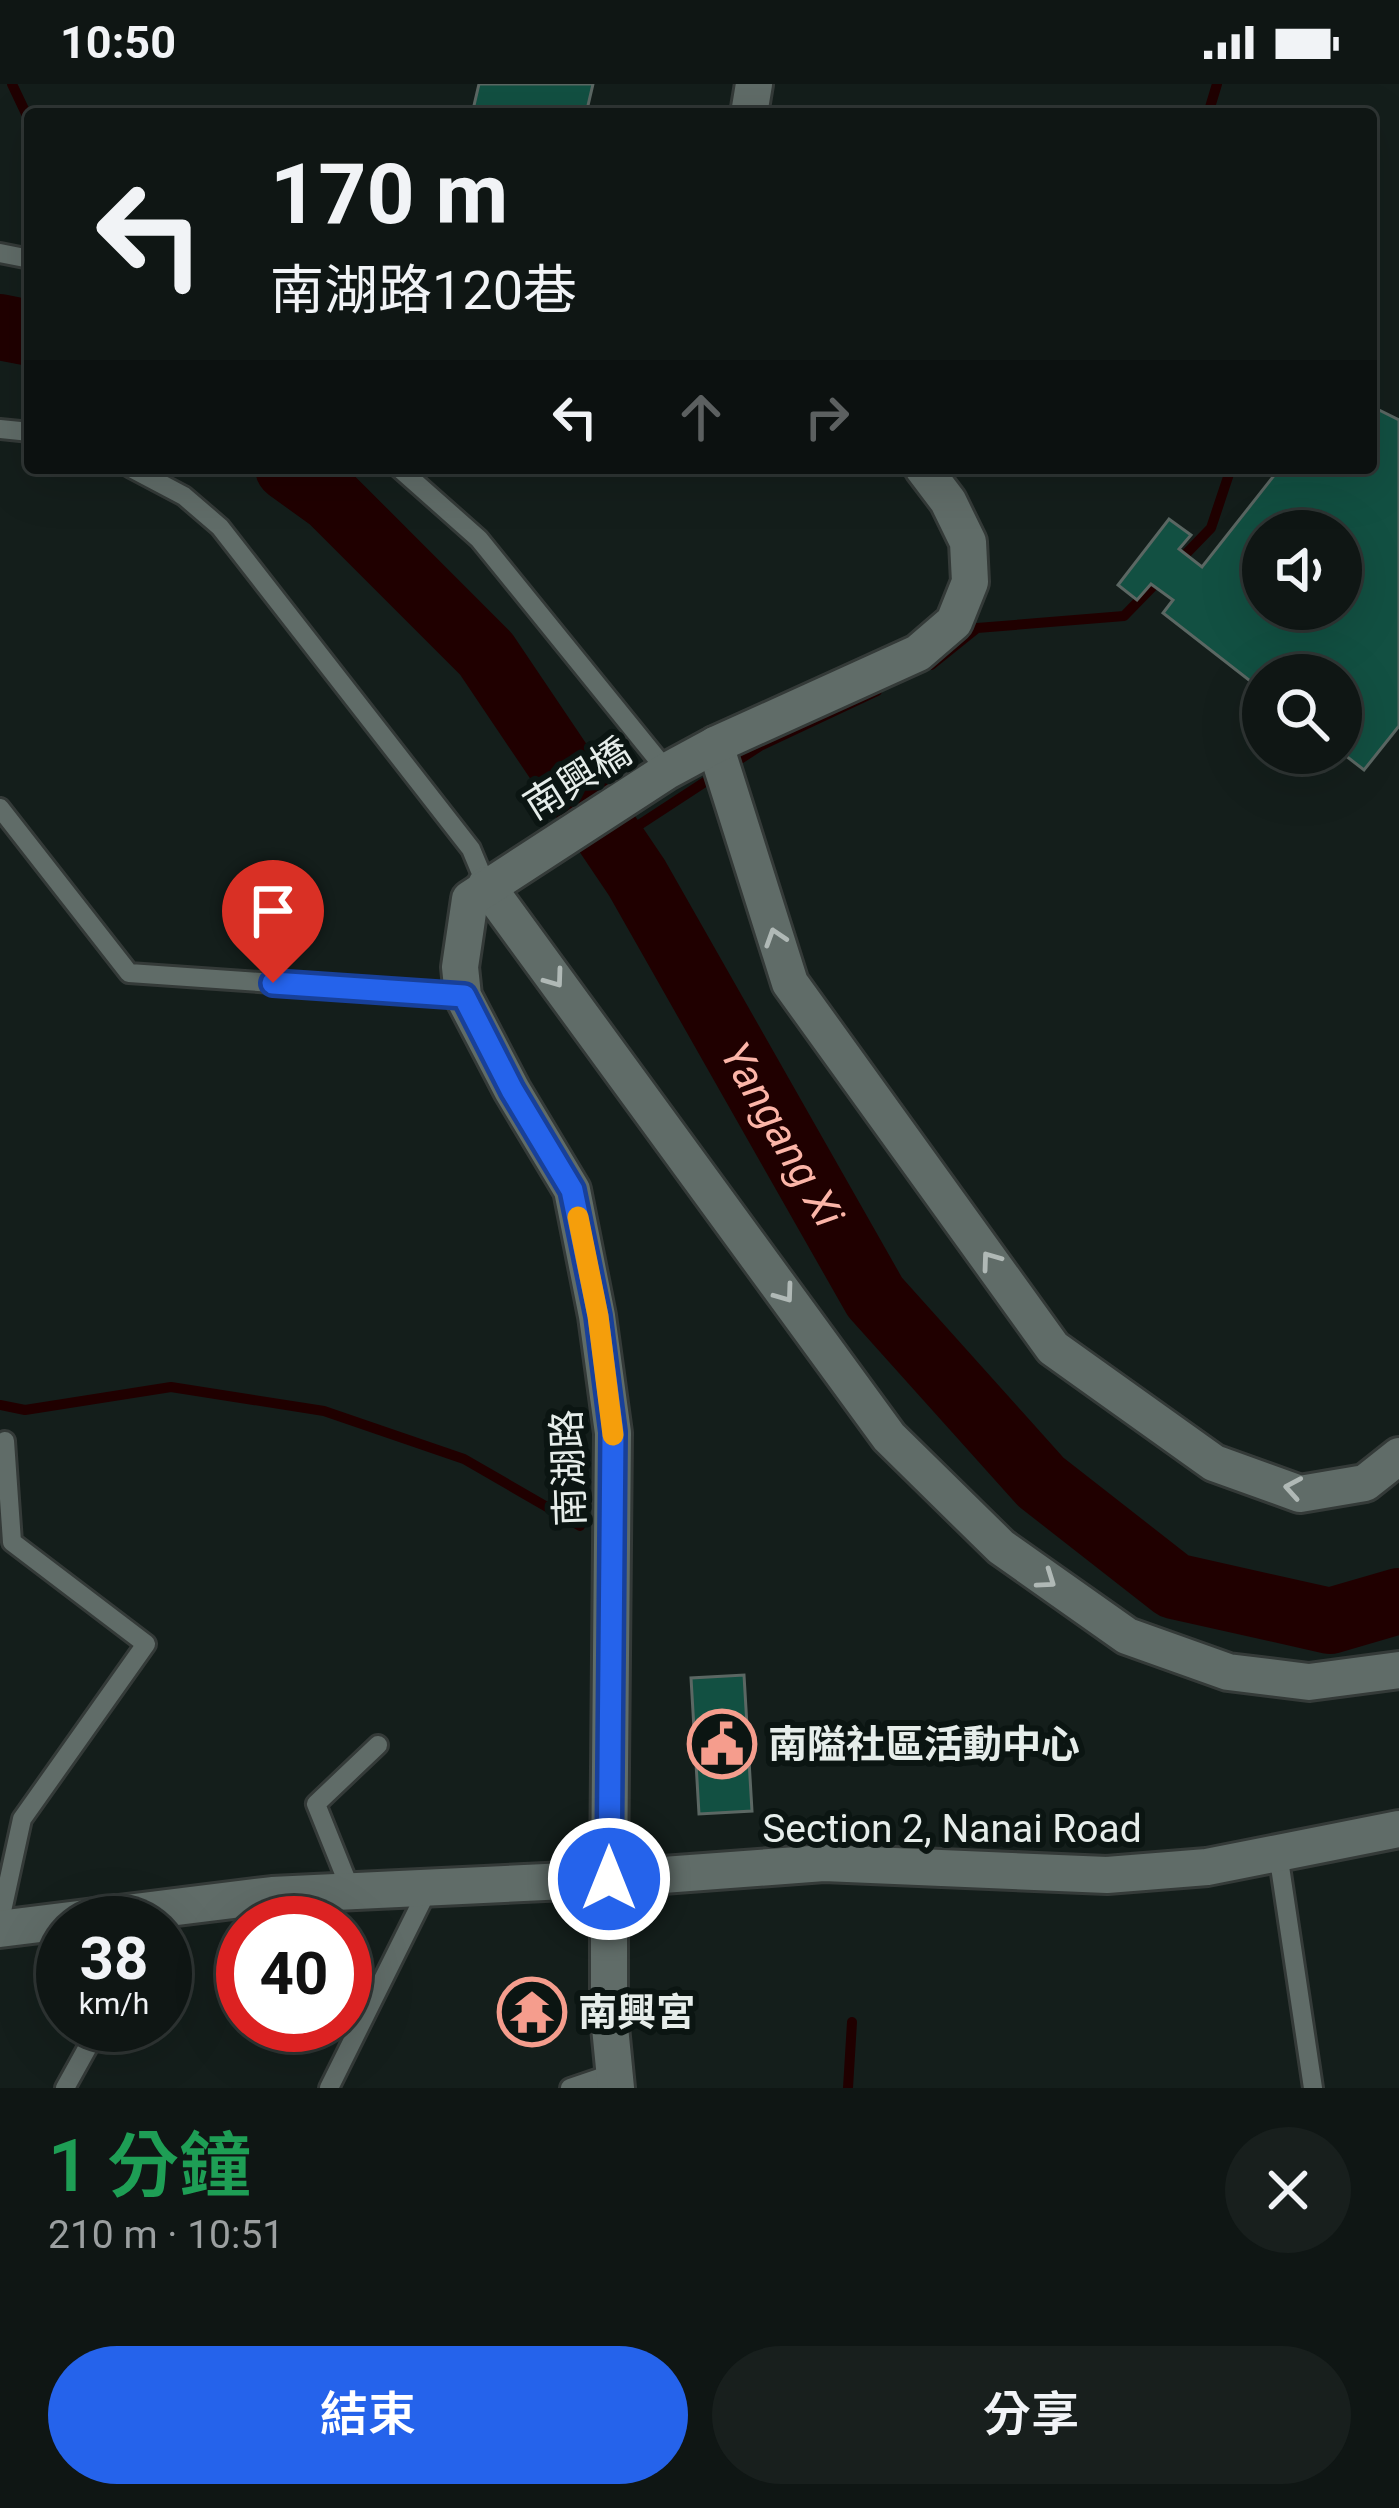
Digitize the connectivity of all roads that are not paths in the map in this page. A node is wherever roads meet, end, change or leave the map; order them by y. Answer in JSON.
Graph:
{"nodes":[{"id":1,"x":142,"y":474,"type":"edge"},
{"id":2,"x":406,"y":474,"type":"edge"},
{"id":3,"x":928,"y":474,"type":"edge"},
{"id":4,"x":715,"y":745,"type":"junction"},
{"id":5,"x":667,"y":771,"type":"junction"},
{"id":6,"x":0,"y":808,"type":"edge"},
{"id":7,"x":486,"y":885,"type":"junction"},
{"id":8,"x":464,"y":996,"type":"junction"},
{"id":9,"x":5,"y":1441,"type":"dead end"},
{"id":10,"x":1399,"y":1456,"type":"edge"},
{"id":11,"x":1399,"y":1670,"type":"edge"},
{"id":12,"x":378,"y":1745,"type":"dead end"},
{"id":13,"x":1399,"y":1829,"type":"edge"},
{"id":14,"x":1278,"y":1853,"type":"junction"},
{"id":15,"x":609,"y":1879,"type":"junction"},
{"id":16,"x":429,"y":1887,"type":"junction"},
{"id":17,"x":351,"y":1891,"type":"junction"},
{"id":18,"x":192,"y":1907,"type":"edge"},
{"id":19,"x":36,"y":1924,"type":"edge"},
{"id":20,"x":0,"y":1925,"type":"edge"},
{"id":21,"x":85,"y":2052,"type":"edge"},
{"id":22,"x":615,"y":2081,"type":"edge"},
{"id":23,"x":65,"y":2088,"type":"edge"},
{"id":24,"x":329,"y":2088,"type":"edge"},
{"id":25,"x":570,"y":2088,"type":"edge"},
{"id":26,"x":1312,"y":2088,"type":"edge"}],
"edges":[{"from":1,"to":7,"type":"lane"},
{"from":2,"to":5,"type":"lane"},
{"from":3,"to":4,"type":"street"},
{"from":4,"to":5,"type":"street","name":"南興橋"},
{"from":10,"to":4,"type":"street","one_way":true},
{"from":5,"to":7,"type":"street","name":"南興橋"},
{"from":6,"to":8,"type":"lane"},
{"from":7,"to":8,"type":"street","name":"南湖路"},
{"from":7,"to":11,"type":"street","one_way":true},
{"from":8,"to":15,"type":"street","name":"南湖路"},
{"from":9,"to":20,"type":"lane"},
{"from":12,"to":17,"type":"lane"},
{"from":13,"to":14,"type":"street","name":"Section 2, Nanai Road"},
{"from":14,"to":15,"type":"street","name":"Section 2, Nanai Road"},
{"from":14,"to":26,"type":"lane"},
{"from":15,"to":16,"type":"street","name":"Section 2, Nanai Road"},
{"from":15,"to":22,"type":"street","name":"南湖路"},
{"from":16,"to":17,"type":"street","name":"Section 2, Nanai Road"},
{"from":16,"to":24,"type":"lane"},
{"from":17,"to":18,"type":"street","name":"Section 2, Nanai Road"},
{"from":19,"to":20,"type":"street","name":"Section 2, Nanai Road"},
{"from":21,"to":23,"type":"lane"},
{"from":22,"to":25,"type":"lane"}]}
